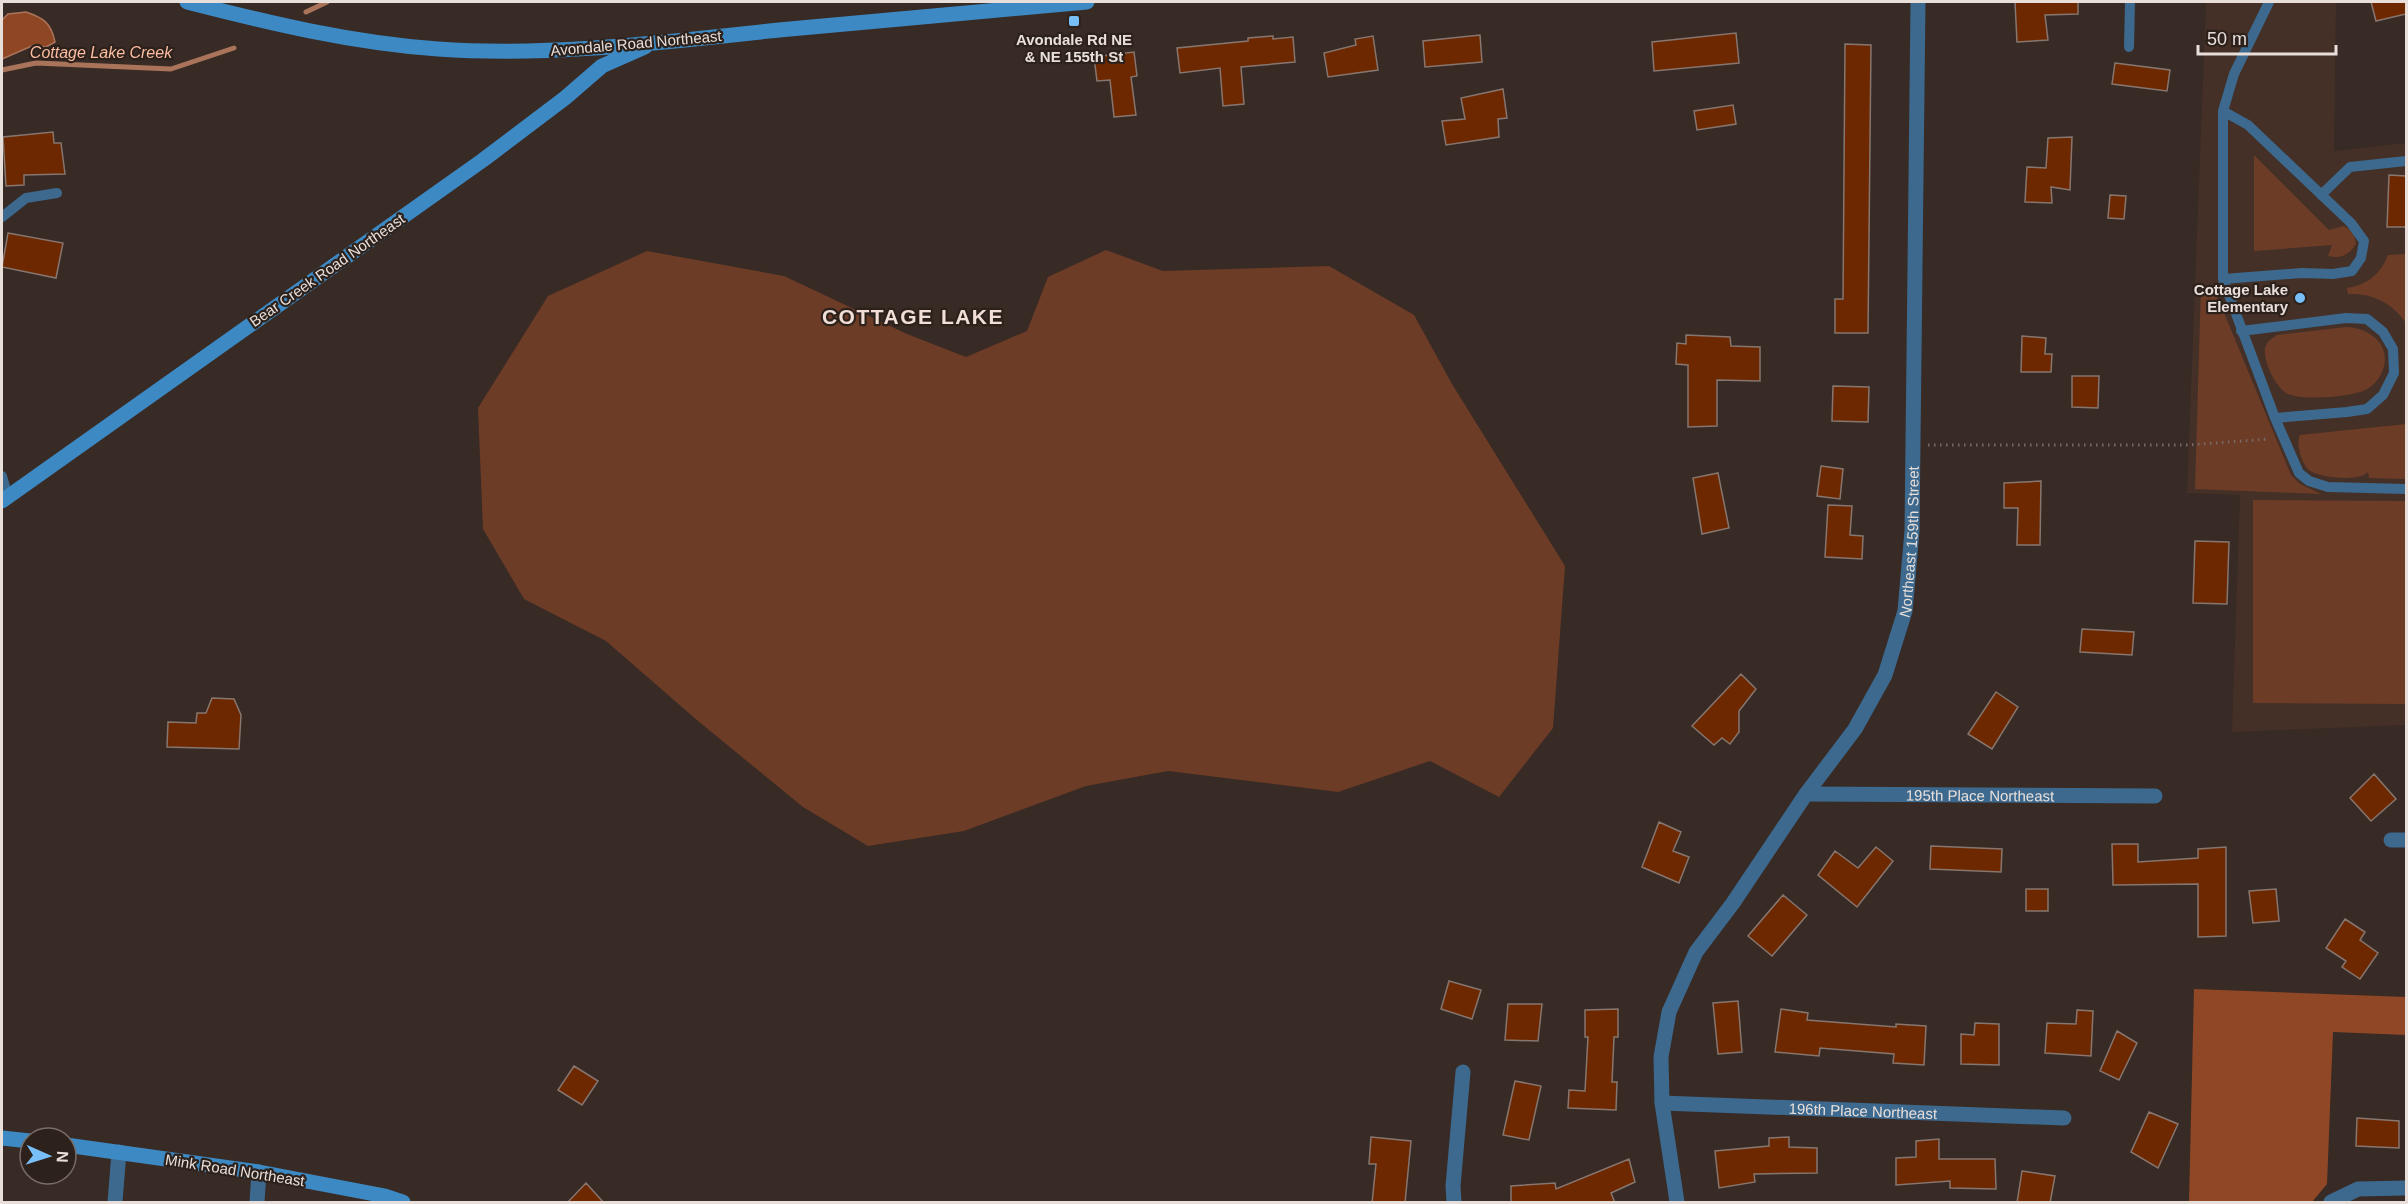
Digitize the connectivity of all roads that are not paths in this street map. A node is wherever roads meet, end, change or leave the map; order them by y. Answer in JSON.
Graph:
{"nodes":[{"id":1,"x":187,"y":2,"type":"edge"},
{"id":2,"x":1080,"y":2,"type":"edge"},
{"id":3,"x":1918,"y":2,"type":"edge"},
{"id":4,"x":2130,"y":2,"type":"edge"},
{"id":5,"x":2269,"y":2,"type":"edge"},
{"id":6,"x":654,"y":43,"type":"junction"},
{"id":7,"x":2129,"y":47,"type":"dead end"},
{"id":8,"x":2223,"y":111,"type":"junction"},
{"id":9,"x":2406,"y":161,"type":"edge"},
{"id":10,"x":57,"y":193,"type":"dead end"},
{"id":11,"x":2321,"y":195,"type":"junction"},
{"id":12,"x":2,"y":217,"type":"edge"},
{"id":13,"x":2223,"y":279,"type":"junction"},
{"id":14,"x":2241,"y":331,"type":"junction"},
{"id":15,"x":2275,"y":418,"type":"junction"},
{"id":16,"x":2,"y":476,"type":"edge"},
{"id":17,"x":2406,"y":489,"type":"edge"},
{"id":18,"x":5,"y":499,"type":"edge"},
{"id":19,"x":1806,"y":794,"type":"junction"},
{"id":20,"x":2155,"y":796,"type":"dead end"},
{"id":21,"x":1463,"y":1072,"type":"dead end"},
{"id":22,"x":1662,"y":1103,"type":"junction"},
{"id":23,"x":2064,"y":1119,"type":"dead end"},
{"id":24,"x":2,"y":1138,"type":"edge"},
{"id":25,"x":18,"y":1140,"type":"edge"},
{"id":26,"x":78,"y":1147,"type":"edge"},
{"id":27,"x":119,"y":1152,"type":"junction"},
{"id":28,"x":259,"y":1172,"type":"junction"},
{"id":29,"x":2406,"y":1188,"type":"edge"},
{"id":30,"x":115,"y":1203,"type":"edge"},
{"id":31,"x":257,"y":1203,"type":"edge"},
{"id":32,"x":403,"y":1203,"type":"edge"},
{"id":33,"x":1454,"y":1203,"type":"edge"},
{"id":34,"x":1677,"y":1203,"type":"edge"},
{"id":35,"x":2331,"y":1203,"type":"edge"}],
"edges":[{"from":1,"to":6,"type":"street","name":"Avondale Road Northeast"},
{"from":2,"to":6,"type":"street","name":"Avondale Road Northeast"},
{"from":3,"to":19,"type":"street","name":"Northeast 159th Street"},
{"from":4,"to":7,"type":"lane"},
{"from":5,"to":8,"type":"lane"},
{"from":6,"to":18,"type":"street","name":"Bear Creek Road Northeast"},
{"from":8,"to":11,"type":"lane"},
{"from":8,"to":13,"type":"lane"},
{"from":9,"to":11,"type":"lane"},
{"from":10,"to":12,"type":"lane"},
{"from":11,"to":13,"type":"lane"},
{"from":13,"to":14,"type":"lane"},
{"from":14,"to":15,"type":"lane"},
{"from":14,"to":15,"type":"lane"},
{"from":15,"to":17,"type":"lane"},
{"from":16,"to":18,"type":"lane"},
{"from":19,"to":20,"type":"street","name":"195th Place Northeast"},
{"from":19,"to":22,"type":"street","name":"Northeast 159th Street"},
{"from":21,"to":33,"type":"street"},
{"from":22,"to":23,"type":"street","name":"196th Place Northeast"},
{"from":22,"to":34,"type":"street","name":"Northeast 159th Street"},
{"from":24,"to":25,"type":"street"},
{"from":26,"to":27,"type":"street","name":"Mink Road Northeast"},
{"from":27,"to":28,"type":"street","name":"Mink Road Northeast"},
{"from":27,"to":30,"type":"street"},
{"from":28,"to":31,"type":"street"},
{"from":28,"to":32,"type":"street","name":"Mink Road Northeast"},
{"from":29,"to":35,"type":"street"}]}
